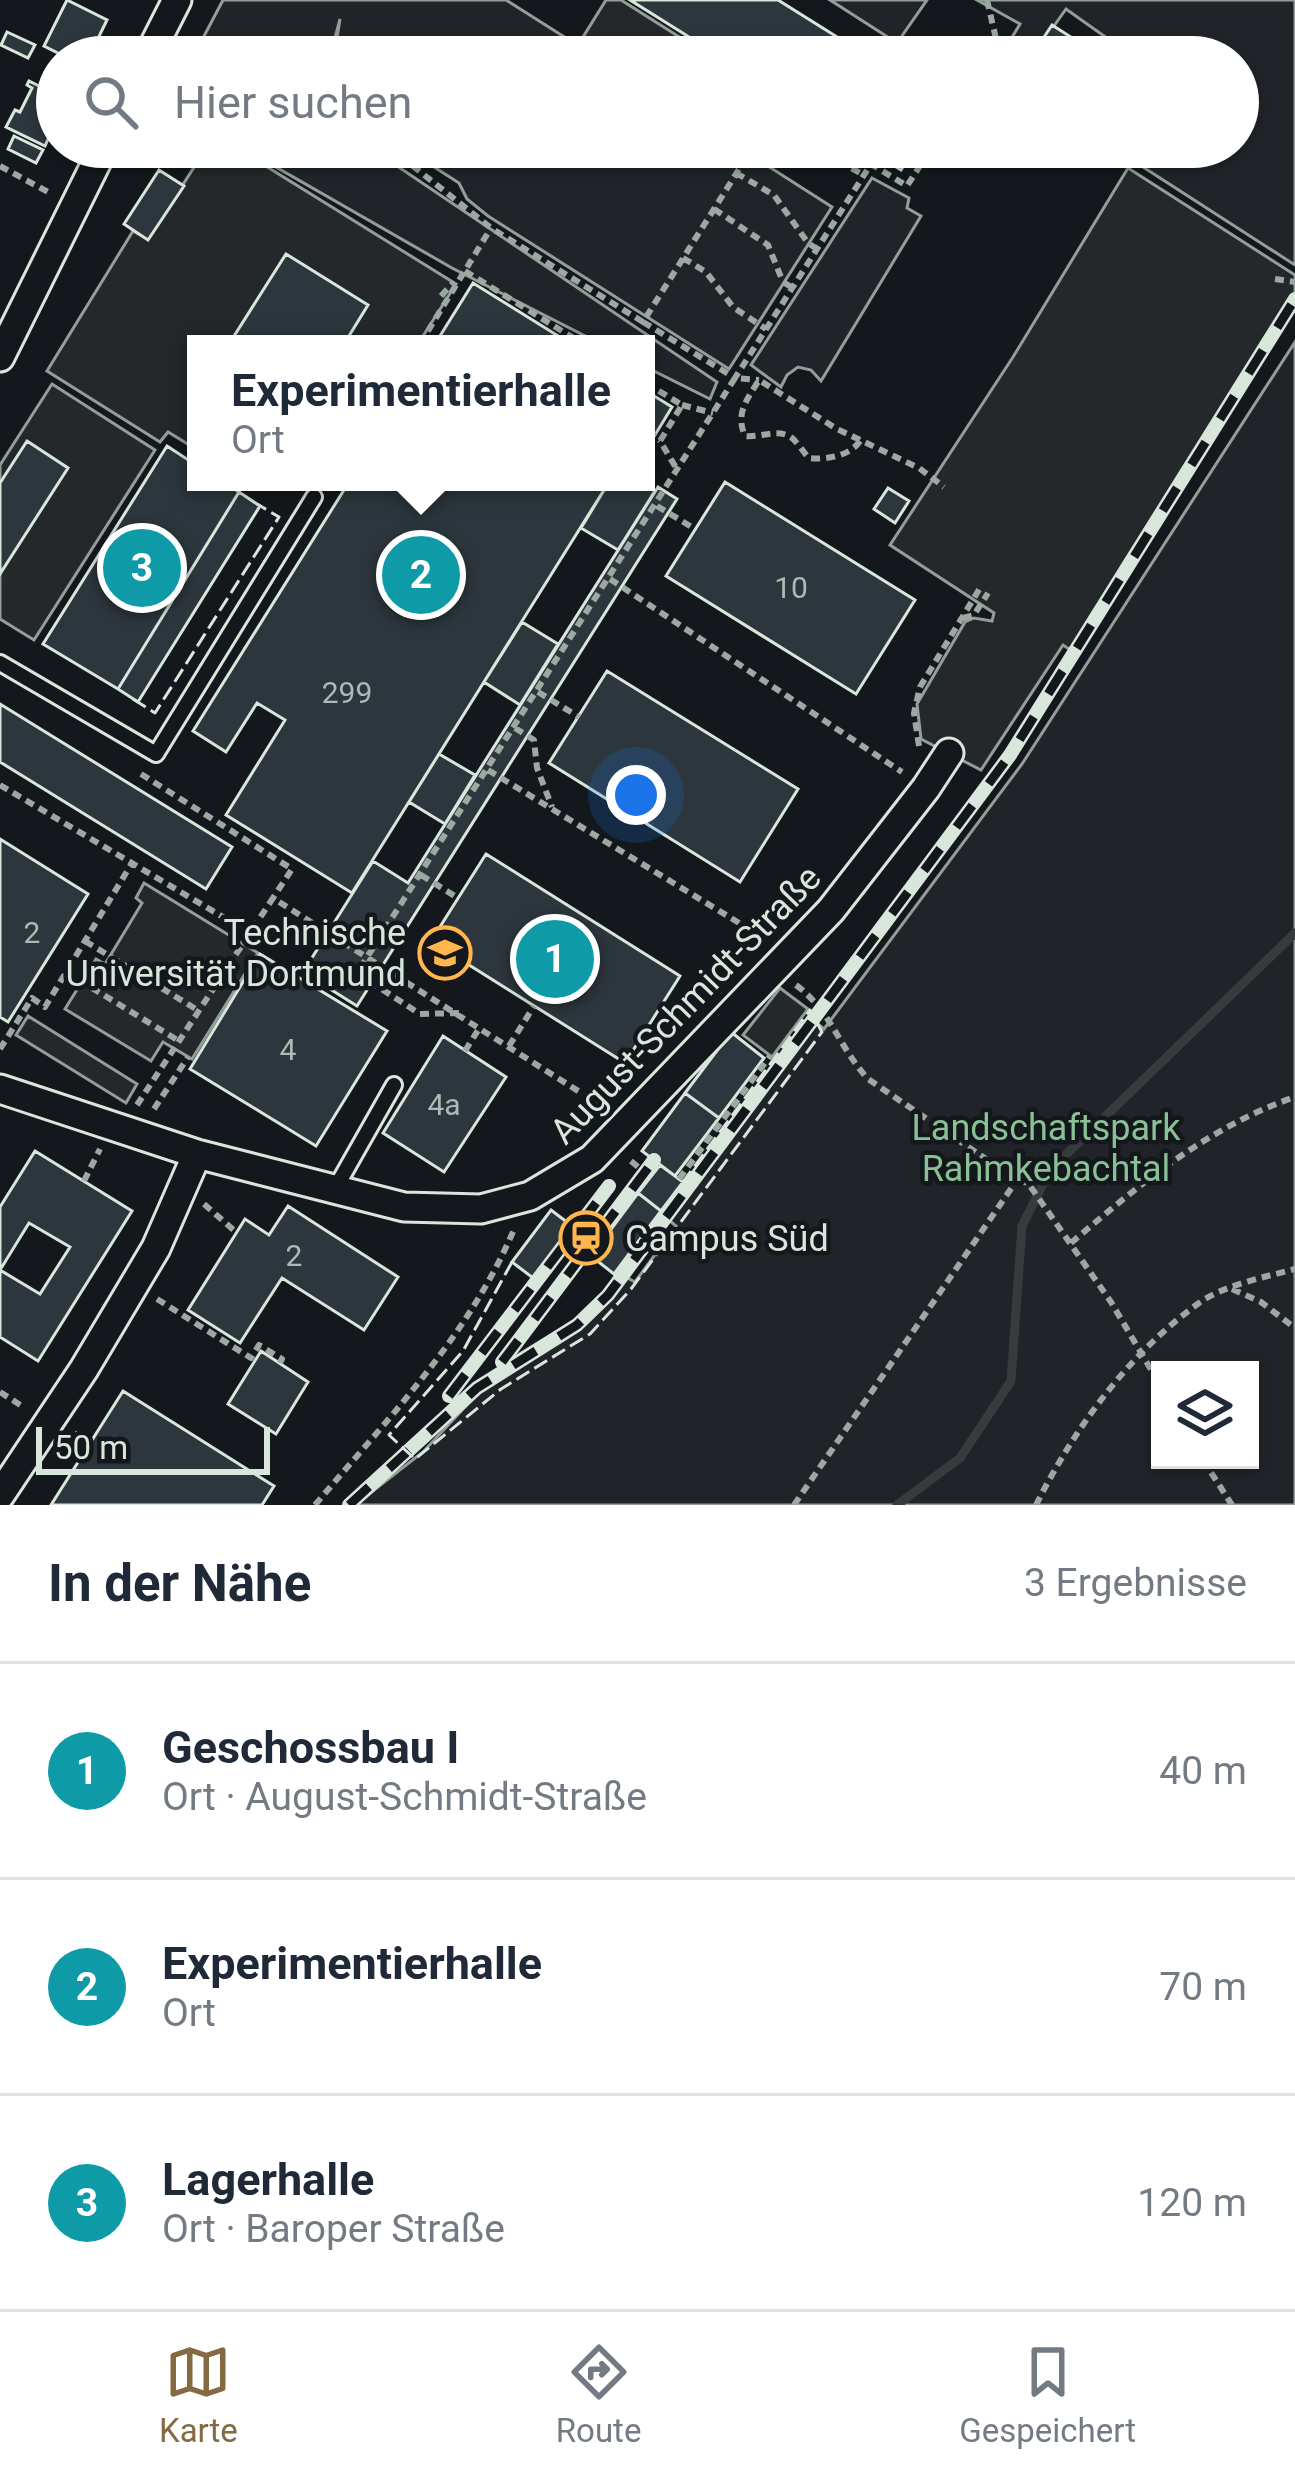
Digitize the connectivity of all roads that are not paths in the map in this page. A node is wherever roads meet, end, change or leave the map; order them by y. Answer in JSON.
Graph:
{"nodes":[{"id":1,"x":167,"y":3,"type":"edge"},
{"id":2,"x":155,"y":36,"type":"edge"},
{"id":3,"x":94,"y":168,"type":"edge"},
{"id":4,"x":0,"y":357,"type":"edge"},
{"id":5,"x":314,"y":497,"type":"dead end"},
{"id":6,"x":0,"y":663,"type":"edge"},
{"id":7,"x":949,"y":753,"type":"dead end"},
{"id":8,"x":394,"y":1085,"type":"dead end"},
{"id":9,"x":0,"y":1088,"type":"edge"},
{"id":10,"x":197,"y":1154,"type":"junction"},
{"id":11,"x":335,"y":1190,"type":"junction"},
{"id":12,"x":0,"y":1495,"type":"edge"}],
"edges":[{"from":1,"to":2,"type":"street"},
{"from":3,"to":4,"type":"street"},
{"from":5,"to":6,"type":"lane"},
{"from":7,"to":11,"type":"street","name":"August-Schmidt-Straße"},
{"from":8,"to":11,"type":"lane"},
{"from":9,"to":10,"type":"street","name":"August-Schmidt-Straße"},
{"from":10,"to":11,"type":"street","name":"August-Schmidt-Straße"},
{"from":10,"to":12,"type":"street"}]}
